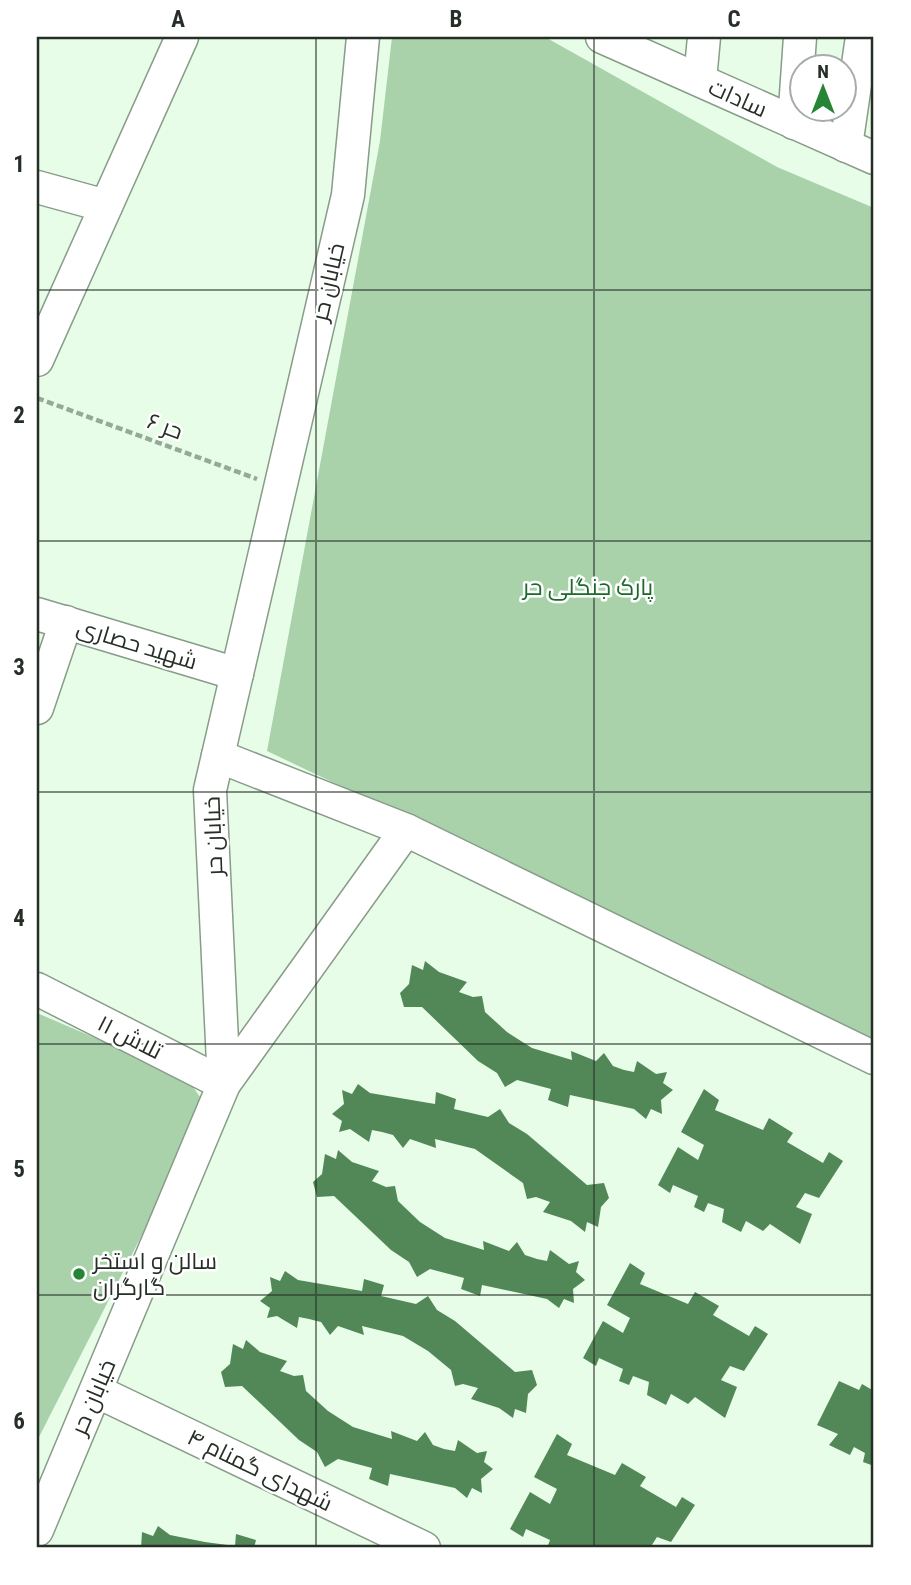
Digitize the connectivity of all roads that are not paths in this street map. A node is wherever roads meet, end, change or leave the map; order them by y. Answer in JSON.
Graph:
{"nodes":[{"id":1,"x":182,"y":37,"type":"edge"},
{"id":2,"x":363,"y":37,"type":"edge"},
{"id":3,"x":602,"y":37,"type":"edge"},
{"id":4,"x":704,"y":37,"type":"edge"},
{"id":5,"x":800,"y":37,"type":"edge"},
{"id":6,"x":862,"y":37,"type":"edge"},
{"id":7,"x":700,"y":80,"type":"junction"},
{"id":8,"x":794,"y":123,"type":"junction"},
{"id":9,"x":846,"y":146,"type":"junction"},
{"id":10,"x":874,"y":159,"type":"edge"},
{"id":11,"x":37,"y":187,"type":"edge"},
{"id":12,"x":106,"y":206,"type":"junction"},
{"id":13,"x":37,"y":360,"type":"edge"},
{"id":14,"x":51,"y":618,"type":"edge"},
{"id":15,"x":237,"y":674,"type":"junction"},
{"id":16,"x":37,"y":708,"type":"edge"},
{"id":17,"x":218,"y":756,"type":"junction"},
{"id":18,"x":406,"y":830,"type":"junction"},
{"id":19,"x":37,"y":989,"type":"edge"},
{"id":20,"x":874,"y":1058,"type":"edge"},
{"id":21,"x":224,"y":1084,"type":"junction"},
{"id":22,"x":96,"y":1391,"type":"junction"},
{"id":23,"x":37,"y":1530,"type":"edge"},
{"id":24,"x":424,"y":1548,"type":"edge"}],
"edges":[{"from":1,"to":12,"type":"street"},
{"from":2,"to":15,"type":"street","name":"خیابان حر"},
{"from":3,"to":7,"type":"street","name":"سادات"},
{"from":4,"to":7,"type":"street"},
{"from":5,"to":8,"type":"street"},
{"from":6,"to":9,"type":"street"},
{"from":7,"to":8,"type":"street","name":"سادات"},
{"from":8,"to":9,"type":"street","name":"سادات"},
{"from":9,"to":10,"type":"street","name":"سادات"},
{"from":11,"to":12,"type":"street"},
{"from":12,"to":13,"type":"street"},
{"from":14,"to":15,"type":"street","name":"شهید حصاری"},
{"from":14,"to":16,"type":"street"},
{"from":15,"to":17,"type":"street","name":"خیابان حر"},
{"from":17,"to":18,"type":"street"},
{"from":17,"to":21,"type":"street","name":"خیابان حر"},
{"from":18,"to":20,"type":"street"},
{"from":18,"to":21,"type":"street"},
{"from":19,"to":21,"type":"street","name":"تلاش ۱۱"},
{"from":21,"to":22,"type":"street","name":"خیابان حر"},
{"from":22,"to":23,"type":"street","name":"خیابان حر"},
{"from":22,"to":24,"type":"street","name":"شهدای گمنام ۴"}]}
